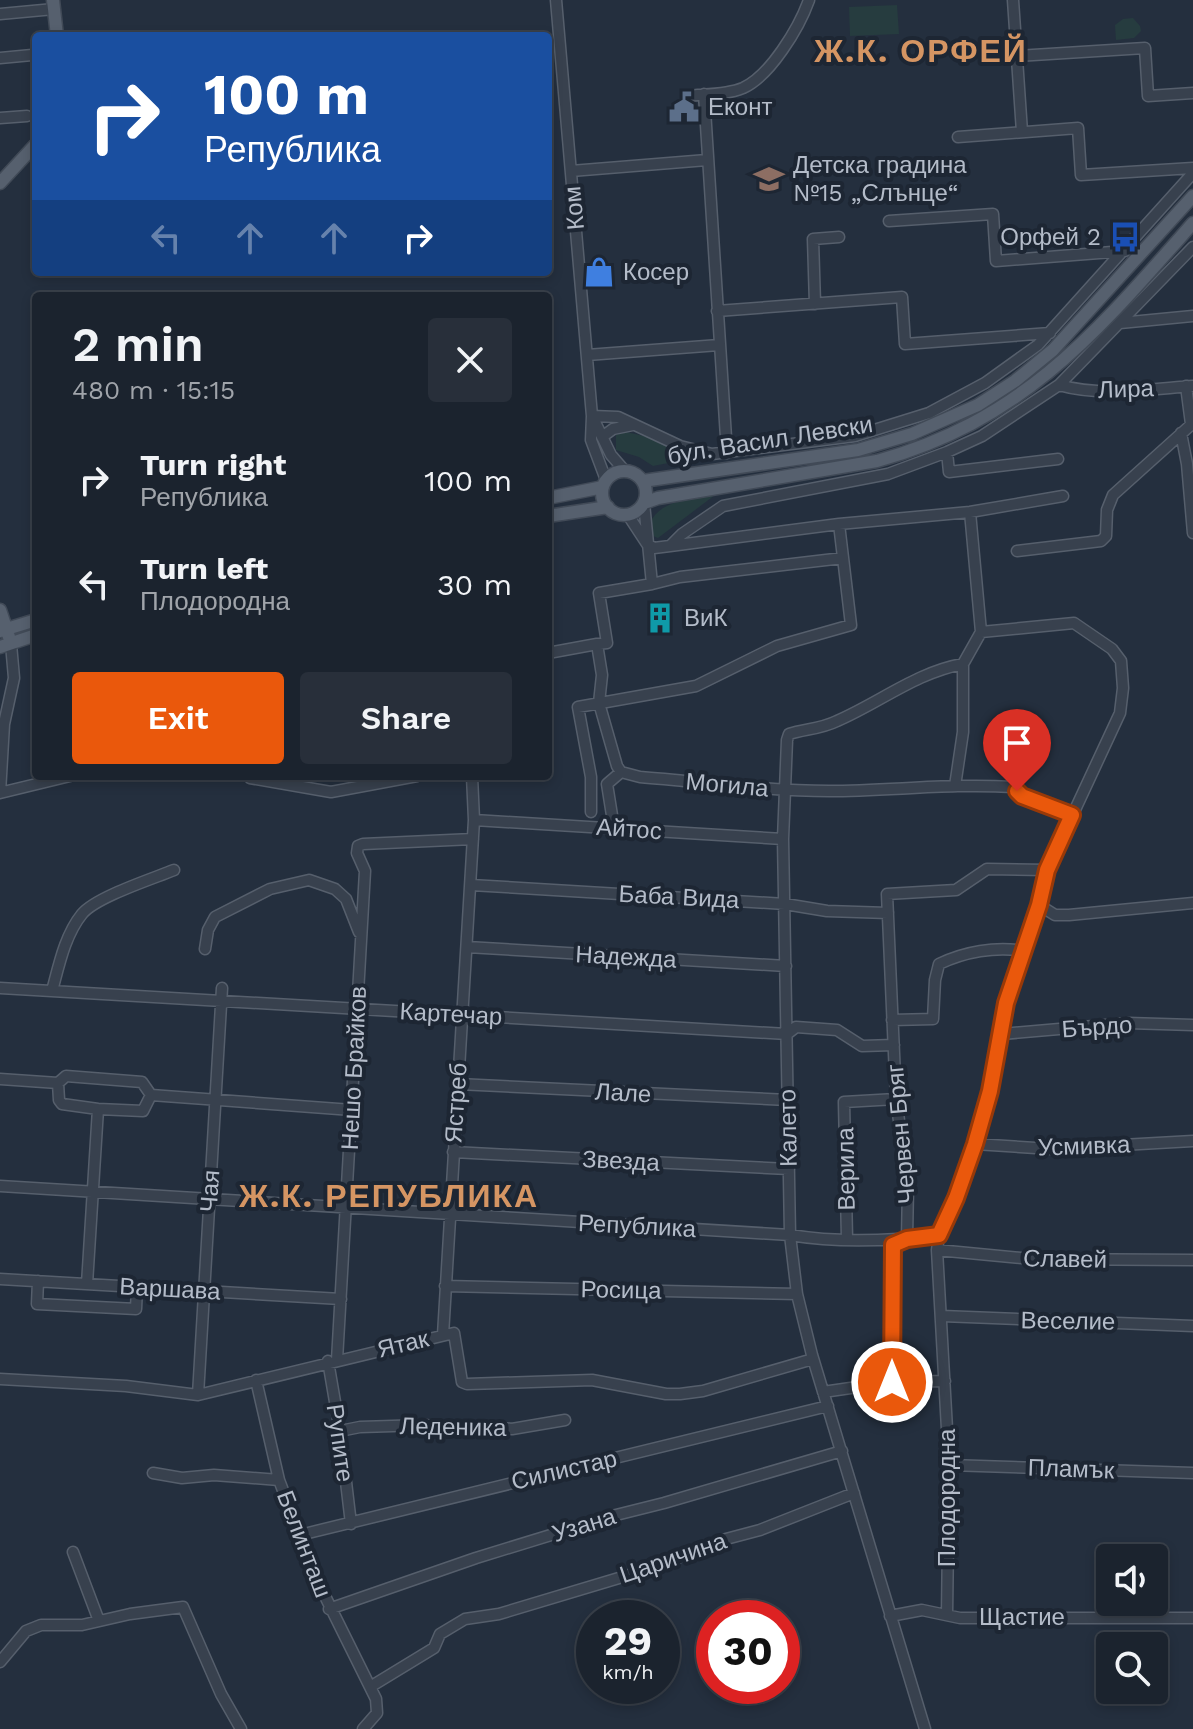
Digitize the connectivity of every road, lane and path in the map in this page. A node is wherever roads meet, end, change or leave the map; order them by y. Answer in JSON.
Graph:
{"nodes":[{"id":1,"x":556,"y":0,"type":"edge"},
{"id":2,"x":809,"y":0,"type":"edge"},
{"id":3,"x":1013,"y":0,"type":"edge"},
{"id":4,"x":53,"y":5,"type":"edge"},
{"id":5,"x":0,"y":14,"type":"edge"},
{"id":6,"x":56,"y":32,"type":"edge"},
{"id":7,"x":32,"y":55,"type":"dead end"},
{"id":8,"x":1017,"y":56,"type":"junction"},
{"id":9,"x":0,"y":58,"type":"edge"},
{"id":10,"x":1193,"y":93,"type":"edge"},
{"id":11,"x":704,"y":94,"type":"junction"},
{"id":12,"x":687,"y":96,"type":"dead end"},
{"id":13,"x":27,"y":116,"type":"dead end"},
{"id":14,"x":0,"y":118,"type":"edge"},
{"id":15,"x":1022,"y":132,"type":"junction"},
{"id":16,"x":958,"y":137,"type":"dead end"},
{"id":17,"x":32,"y":148,"type":"edge"},
{"id":18,"x":707,"y":160,"type":"junction"},
{"id":19,"x":571,"y":171,"type":"junction"},
{"id":20,"x":1193,"y":171,"type":"edge"},
{"id":21,"x":0,"y":183,"type":"edge"},
{"id":22,"x":1193,"y":196,"type":"edge"},
{"id":23,"x":889,"y":221,"type":"dead end"},
{"id":24,"x":1193,"y":223,"type":"edge"},
{"id":25,"x":839,"y":237,"type":"dead end"},
{"id":26,"x":1193,"y":247,"type":"edge"},
{"id":27,"x":1125,"y":251,"type":"junction"},
{"id":28,"x":815,"y":304,"type":"junction"},
{"id":29,"x":717,"y":311,"type":"junction"},
{"id":30,"x":1193,"y":316,"type":"edge"},
{"id":31,"x":1120,"y":323,"type":"junction"},
{"id":32,"x":1050,"y":333,"type":"junction"},
{"id":33,"x":719,"y":345,"type":"junction"},
{"id":34,"x":587,"y":355,"type":"junction"},
{"id":35,"x":1059,"y":385,"type":"junction"},
{"id":36,"x":1190,"y":386,"type":"edge"},
{"id":37,"x":592,"y":416,"type":"junction"},
{"id":38,"x":1192,"y":424,"type":"edge"},
{"id":39,"x":633,"y":425,"type":"junction"},
{"id":40,"x":1181,"y":433,"type":"junction"},
{"id":41,"x":602,"y":437,"type":"junction"},
{"id":42,"x":947,"y":452,"type":"junction"},
{"id":43,"x":727,"y":453,"type":"junction"},
{"id":44,"x":1058,"y":459,"type":"dead end"},
{"id":45,"x":624,"y":470,"type":"junction"},
{"id":46,"x":643,"y":481,"type":"junction"},
{"id":47,"x":605,"y":484,"type":"junction"},
{"id":48,"x":1063,"y":496,"type":"dead end"},
{"id":49,"x":552,"y":497,"type":"edge"},
{"id":50,"x":644,"y":503,"type":"junction"},
{"id":51,"x":608,"y":507,"type":"junction"},
{"id":52,"x":970,"y":512,"type":"junction"},
{"id":53,"x":552,"y":515,"type":"edge"},
{"id":54,"x":628,"y":515,"type":"junction"},
{"id":55,"x":839,"y":524,"type":"junction"},
{"id":56,"x":1193,"y":533,"type":"edge"},
{"id":57,"x":647,"y":544,"type":"junction"},
{"id":58,"x":670,"y":546,"type":"junction"},
{"id":59,"x":1017,"y":551,"type":"dead end"},
{"id":60,"x":843,"y":558,"type":"junction"},
{"id":61,"x":652,"y":584,"type":"junction"},
{"id":62,"x":0,"y":610,"type":"edge"},
{"id":63,"x":32,"y":621,"type":"edge"},
{"id":64,"x":3,"y":630,"type":"edge"},
{"id":65,"x":981,"y":632,"type":"junction"},
{"id":66,"x":32,"y":636,"type":"edge"},
{"id":67,"x":597,"y":644,"type":"junction"},
{"id":68,"x":6,"y":645,"type":"edge"},
{"id":69,"x":552,"y":652,"type":"edge"},
{"id":70,"x":963,"y":664,"type":"junction"},
{"id":71,"x":599,"y":703,"type":"junction"},
{"id":72,"x":621,"y":772,"type":"junction"},
{"id":73,"x":54,"y":780,"type":"edge"},
{"id":74,"x":262,"y":780,"type":"edge"},
{"id":75,"x":396,"y":780,"type":"edge"},
{"id":76,"x":472,"y":780,"type":"edge"},
{"id":77,"x":955,"y":786,"type":"junction"},
{"id":78,"x":784,"y":790,"type":"junction"},
{"id":79,"x":0,"y":793,"type":"edge"},
{"id":80,"x":591,"y":812,"type":"dead end"},
{"id":81,"x":1072,"y":815,"type":"junction"},
{"id":82,"x":474,"y":820,"type":"junction"},
{"id":83,"x":614,"y":828,"type":"junction"},
{"id":84,"x":473,"y":839,"type":"junction"},
{"id":85,"x":783,"y":839,"type":"junction"},
{"id":86,"x":174,"y":870,"type":"dead end"},
{"id":87,"x":1047,"y":870,"type":"junction"},
{"id":88,"x":471,"y":885,"type":"junction"},
{"id":89,"x":1193,"y":903,"type":"edge"},
{"id":90,"x":785,"y":904,"type":"junction"},
{"id":91,"x":1039,"y":905,"type":"junction"},
{"id":92,"x":888,"y":913,"type":"junction"},
{"id":93,"x":362,"y":940,"type":"junction"},
{"id":94,"x":467,"y":947,"type":"junction"},
{"id":95,"x":205,"y":949,"type":"dead end"},
{"id":96,"x":1024,"y":951,"type":"junction"},
{"id":97,"x":786,"y":966,"type":"junction"},
{"id":98,"x":0,"y":988,"type":"edge"},
{"id":99,"x":222,"y":988,"type":"dead end"},
{"id":100,"x":52,"y":991,"type":"junction"},
{"id":101,"x":222,"y":1001,"type":"junction"},
{"id":102,"x":358,"y":1009,"type":"junction"},
{"id":103,"x":462,"y":1015,"type":"junction"},
{"id":104,"x":892,"y":1020,"type":"junction"},
{"id":105,"x":1193,"y":1025,"type":"edge"},
{"id":106,"x":787,"y":1034,"type":"junction"},
{"id":107,"x":1002,"y":1034,"type":"junction"},
{"id":108,"x":894,"y":1045,"type":"junction"},
{"id":109,"x":0,"y":1079,"type":"edge"},
{"id":110,"x":58,"y":1083,"type":"junction"},
{"id":111,"x":458,"y":1084,"type":"junction"},
{"id":112,"x":151,"y":1095,"type":"junction"},
{"id":113,"x":896,"y":1099,"type":"junction"},
{"id":114,"x":788,"y":1100,"type":"junction"},
{"id":115,"x":216,"y":1101,"type":"junction"},
{"id":116,"x":98,"y":1109,"type":"junction"},
{"id":117,"x":352,"y":1110,"type":"junction"},
{"id":118,"x":1193,"y":1141,"type":"edge"},
{"id":119,"x":975,"y":1144,"type":"junction"},
{"id":120,"x":453,"y":1152,"type":"junction"},
{"id":121,"x":789,"y":1169,"type":"junction"},
{"id":122,"x":0,"y":1186,"type":"edge"},
{"id":123,"x":93,"y":1192,"type":"junction"},
{"id":124,"x":210,"y":1199,"type":"junction"},
{"id":125,"x":347,"y":1207,"type":"junction"},
{"id":126,"x":451,"y":1215,"type":"junction"},
{"id":127,"x":790,"y":1235,"type":"junction"},
{"id":128,"x":939,"y":1235,"type":"junction"},
{"id":129,"x":847,"y":1239,"type":"junction"},
{"id":130,"x":907,"y":1239,"type":"junction"},
{"id":131,"x":937,"y":1250,"type":"junction"},
{"id":132,"x":1193,"y":1260,"type":"edge"},
{"id":133,"x":0,"y":1279,"type":"edge"},
{"id":134,"x":38,"y":1281,"type":"junction"},
{"id":135,"x":92,"y":1284,"type":"junction"},
{"id":136,"x":445,"y":1286,"type":"junction"},
{"id":137,"x":137,"y":1287,"type":"junction"},
{"id":138,"x":204,"y":1291,"type":"junction"},
{"id":139,"x":797,"y":1294,"type":"junction"},
{"id":140,"x":341,"y":1299,"type":"junction"},
{"id":141,"x":95,"y":1307,"type":"junction"},
{"id":142,"x":942,"y":1316,"type":"junction"},
{"id":143,"x":1193,"y":1326,"type":"edge"},
{"id":144,"x":443,"y":1335,"type":"junction"},
{"id":145,"x":813,"y":1359,"type":"junction"},
{"id":146,"x":333,"y":1361,"type":"junction"},
{"id":147,"x":0,"y":1379,"type":"edge"},
{"id":148,"x":256,"y":1380,"type":"junction"},
{"id":149,"x":945,"y":1381,"type":"junction"},
{"id":150,"x":892,"y":1382,"type":"junction"},
{"id":151,"x":823,"y":1392,"type":"junction"},
{"id":152,"x":198,"y":1395,"type":"junction"},
{"id":153,"x":828,"y":1406,"type":"junction"},
{"id":154,"x":565,"y":1420,"type":"dead end"},
{"id":155,"x":340,"y":1431,"type":"junction"},
{"id":156,"x":842,"y":1451,"type":"junction"},
{"id":157,"x":949,"y":1465,"type":"junction"},
{"id":158,"x":153,"y":1473,"type":"dead end"},
{"id":159,"x":1193,"y":1473,"type":"edge"},
{"id":160,"x":279,"y":1480,"type":"junction"},
{"id":161,"x":854,"y":1493,"type":"junction"},
{"id":162,"x":351,"y":1524,"type":"junction"},
{"id":163,"x":300,"y":1535,"type":"junction"},
{"id":164,"x":73,"y":1552,"type":"dead end"},
{"id":165,"x":329,"y":1609,"type":"junction"},
{"id":166,"x":947,"y":1615,"type":"junction"},
{"id":167,"x":890,"y":1616,"type":"junction"},
{"id":168,"x":1193,"y":1618,"type":"edge"},
{"id":169,"x":99,"y":1621,"type":"junction"},
{"id":170,"x":0,"y":1662,"type":"edge"},
{"id":171,"x":370,"y":1687,"type":"junction"},
{"id":172,"x":241,"y":1729,"type":"edge"},
{"id":173,"x":363,"y":1729,"type":"edge"},
{"id":174,"x":925,"y":1729,"type":"edge"}],
"edges":[{"from":1,"to":19,"type":"street","name":"Ком"},
{"from":2,"to":11,"type":"street"},
{"from":3,"to":8,"type":"street"},
{"from":4,"to":5,"type":"street"},
{"from":4,"to":6,"type":"main road"},
{"from":7,"to":9,"type":"street"},
{"from":8,"to":10,"type":"street"},
{"from":8,"to":15,"type":"street"},
{"from":11,"to":12,"type":"street"},
{"from":11,"to":18,"type":"street"},
{"from":13,"to":14,"type":"street"},
{"from":15,"to":16,"type":"street"},
{"from":15,"to":20,"type":"street"},
{"from":17,"to":21,"type":"main road"},
{"from":18,"to":19,"type":"street"},
{"from":18,"to":29,"type":"street"},
{"from":19,"to":34,"type":"street","name":"Ком"},
{"from":20,"to":27,"type":"street"},
{"from":22,"to":46,"type":"main road","name":"бул. Васил Левски"},
{"from":23,"to":27,"type":"street"},
{"from":24,"to":50,"type":"main road","name":"бул. Васил Левски"},
{"from":25,"to":28,"type":"street"},
{"from":26,"to":31,"type":"street"},
{"from":27,"to":32,"type":"street"},
{"from":28,"to":29,"type":"street"},
{"from":28,"to":32,"type":"street"},
{"from":29,"to":33,"type":"street"},
{"from":30,"to":31,"type":"street"},
{"from":31,"to":35,"type":"street"},
{"from":32,"to":43,"type":"street"},
{"from":33,"to":34,"type":"street"},
{"from":33,"to":43,"type":"street"},
{"from":34,"to":37,"type":"street","name":"Ком"},
{"from":35,"to":36,"type":"street","name":"Лира"},
{"from":35,"to":42,"type":"street"},
{"from":36,"to":38,"type":"street"},
{"from":37,"to":39,"type":"street"},
{"from":37,"to":41,"type":"street"},
{"from":37,"to":47,"type":"street","name":"Ком"},
{"from":38,"to":40,"type":"street"},
{"from":39,"to":41,"type":"street"},
{"from":39,"to":43,"type":"street"},
{"from":40,"to":56,"type":"street"},
{"from":40,"to":59,"type":"street"},
{"from":41,"to":45,"type":"street"},
{"from":42,"to":44,"type":"street"},
{"from":42,"to":58,"type":"street"},
{"from":45,"to":46,"type":"main road"},
{"from":45,"to":47,"type":"main road"},
{"from":46,"to":50,"type":"main road"},
{"from":47,"to":49,"type":"main road"},
{"from":47,"to":51,"type":"main road"},
{"from":48,"to":52,"type":"street"},
{"from":50,"to":54,"type":"main road"},
{"from":50,"to":57,"type":"street"},
{"from":51,"to":53,"type":"main road"},
{"from":51,"to":54,"type":"main road"},
{"from":52,"to":55,"type":"street"},
{"from":52,"to":65,"type":"street"},
{"from":54,"to":57,"type":"street"},
{"from":55,"to":58,"type":"street"},
{"from":55,"to":60,"type":"street"},
{"from":57,"to":58,"type":"street"},
{"from":57,"to":61,"type":"street"},
{"from":60,"to":61,"type":"street"},
{"from":60,"to":71,"type":"street"},
{"from":61,"to":67,"type":"street"},
{"from":62,"to":64,"type":"main road"},
{"from":63,"to":64,"type":"main road"},
{"from":64,"to":68,"type":"main road"},
{"from":65,"to":70,"type":"street"},
{"from":65,"to":81,"type":"street","name":"Плодородна"},
{"from":66,"to":68,"type":"main road"},
{"from":67,"to":69,"type":"street"},
{"from":67,"to":71,"type":"street"},
{"from":68,"to":79,"type":"street"},
{"from":70,"to":77,"type":"street"},
{"from":70,"to":78,"type":"street","name":"Калето"},
{"from":71,"to":72,"type":"street"},
{"from":71,"to":80,"type":"street"},
{"from":72,"to":78,"type":"street","name":"Могила"},
{"from":72,"to":83,"type":"street"},
{"from":73,"to":79,"type":"street"},
{"from":74,"to":75,"type":"street"},
{"from":76,"to":82,"type":"street","name":"Ястреб"},
{"from":77,"to":78,"type":"street","name":"Могила"},
{"from":77,"to":81,"type":"street","name":"Могила"},
{"from":78,"to":85,"type":"street","name":"Калето"},
{"from":81,"to":87,"type":"street","name":"Плодородна"},
{"from":82,"to":83,"type":"street","name":"Айтос"},
{"from":82,"to":84,"type":"street","name":"Ястреб"},
{"from":83,"to":85,"type":"street","name":"Айтос"},
{"from":84,"to":88,"type":"street","name":"Ястреб"},
{"from":84,"to":93,"type":"street","name":"Нешо Брайков"},
{"from":85,"to":90,"type":"street","name":"Калето"},
{"from":86,"to":100,"type":"street"},
{"from":87,"to":91,"type":"street","name":"Плодородна"},
{"from":87,"to":92,"type":"street"},
{"from":88,"to":90,"type":"street","name":"Баба Вида"},
{"from":88,"to":94,"type":"street","name":"Ястреб"},
{"from":89,"to":91,"type":"street"},
{"from":90,"to":92,"type":"street","name":"Баба Вида"},
{"from":90,"to":97,"type":"street","name":"Калето"},
{"from":91,"to":96,"type":"street","name":"Плодородна"},
{"from":92,"to":104,"type":"street","name":"Червен Бряг"},
{"from":93,"to":95,"type":"street"},
{"from":93,"to":102,"type":"street","name":"Нешо Брайков"},
{"from":94,"to":97,"type":"street","name":"Надежда"},
{"from":94,"to":103,"type":"street","name":"Ястреб"},
{"from":96,"to":104,"type":"street"},
{"from":96,"to":107,"type":"street","name":"Плодородна"},
{"from":97,"to":106,"type":"street","name":"Калето"},
{"from":98,"to":100,"type":"street","name":"Картечар"},
{"from":99,"to":101,"type":"street","name":"Чая"},
{"from":100,"to":101,"type":"street","name":"Картечар"},
{"from":101,"to":102,"type":"street","name":"Картечар"},
{"from":101,"to":115,"type":"street","name":"Чая"},
{"from":102,"to":103,"type":"street","name":"Картечар"},
{"from":102,"to":117,"type":"street","name":"Нешо Брайков"},
{"from":103,"to":106,"type":"street","name":"Картечар"},
{"from":103,"to":111,"type":"street","name":"Ястреб"},
{"from":104,"to":108,"type":"street","name":"Червен Бряг"},
{"from":105,"to":107,"type":"street","name":"Бърдо"},
{"from":106,"to":108,"type":"street","name":"Картечар"},
{"from":106,"to":114,"type":"street","name":"Калето"},
{"from":107,"to":119,"type":"street","name":"Плодородна"},
{"from":108,"to":113,"type":"street","name":"Червен Бряг"},
{"from":109,"to":110,"type":"street"},
{"from":110,"to":112,"type":"street"},
{"from":110,"to":116,"type":"street"},
{"from":111,"to":114,"type":"street","name":"Лале"},
{"from":111,"to":120,"type":"street","name":"Ястреб"},
{"from":112,"to":115,"type":"street"},
{"from":112,"to":116,"type":"street"},
{"from":113,"to":129,"type":"street","name":"Верила"},
{"from":113,"to":130,"type":"street","name":"Червен Бряг"},
{"from":114,"to":121,"type":"street","name":"Калето"},
{"from":115,"to":117,"type":"street"},
{"from":115,"to":124,"type":"street","name":"Чая"},
{"from":116,"to":123,"type":"street"},
{"from":117,"to":125,"type":"street","name":"Нешо Брайков"},
{"from":118,"to":119,"type":"street","name":"Усмивка"},
{"from":119,"to":128,"type":"street","name":"Плодородна"},
{"from":120,"to":121,"type":"street","name":"Звезда"},
{"from":120,"to":126,"type":"street","name":"Ястреб"},
{"from":121,"to":127,"type":"street","name":"Калето"},
{"from":122,"to":123,"type":"street","name":"Република"},
{"from":123,"to":124,"type":"street","name":"Република"},
{"from":123,"to":135,"type":"street"},
{"from":124,"to":125,"type":"street","name":"Република"},
{"from":124,"to":138,"type":"street","name":"Чая"},
{"from":125,"to":126,"type":"street","name":"Република"},
{"from":125,"to":140,"type":"street","name":"Нешо Брайков"},
{"from":126,"to":127,"type":"street","name":"Република"},
{"from":126,"to":136,"type":"street","name":"Ястреб"},
{"from":127,"to":129,"type":"street","name":"Република"},
{"from":127,"to":139,"type":"street","name":"Калето"},
{"from":128,"to":130,"type":"street","name":"Република"},
{"from":128,"to":131,"type":"street","name":"Плодородна"},
{"from":129,"to":130,"type":"street","name":"Република"},
{"from":130,"to":150,"type":"street","name":"Червен Бряг"},
{"from":131,"to":132,"type":"street","name":"Славей"},
{"from":131,"to":142,"type":"street","name":"Плодородна"},
{"from":133,"to":134,"type":"street","name":"Варшава"},
{"from":134,"to":135,"type":"street","name":"Варшава"},
{"from":134,"to":141,"type":"street"},
{"from":135,"to":137,"type":"street","name":"Варшава"},
{"from":135,"to":141,"type":"street"},
{"from":136,"to":139,"type":"street","name":"Росица"},
{"from":136,"to":144,"type":"street","name":"Ястреб"},
{"from":137,"to":138,"type":"street","name":"Варшава"},
{"from":137,"to":141,"type":"street"},
{"from":138,"to":140,"type":"street","name":"Варшава"},
{"from":138,"to":152,"type":"street","name":"Чая"},
{"from":139,"to":145,"type":"street","name":"Калето"},
{"from":140,"to":146,"type":"street","name":"Нешо Брайков"},
{"from":142,"to":143,"type":"street","name":"Веселие"},
{"from":142,"to":149,"type":"street","name":"Плодородна"},
{"from":144,"to":145,"type":"street","name":"Ятак"},
{"from":144,"to":146,"type":"street","name":"Ятак"},
{"from":145,"to":151,"type":"street","name":"Калето"},
{"from":146,"to":148,"type":"street","name":"Ятак"},
{"from":146,"to":155,"type":"street","name":"Рупите"},
{"from":147,"to":152,"type":"street","name":"Ятак"},
{"from":148,"to":152,"type":"street","name":"Ятак"},
{"from":148,"to":160,"type":"street","name":"Белинташ"},
{"from":149,"to":150,"type":"street"},
{"from":149,"to":157,"type":"street","name":"Плодородна"},
{"from":150,"to":151,"type":"street"},
{"from":151,"to":153,"type":"street","name":"Калето"},
{"from":153,"to":156,"type":"street","name":"Калето"},
{"from":153,"to":162,"type":"street","name":"Силистар"},
{"from":154,"to":155,"type":"street","name":"Леденика"},
{"from":155,"to":162,"type":"street","name":"Рупите"},
{"from":156,"to":161,"type":"street","name":"Калето"},
{"from":156,"to":165,"type":"street","name":"Узана"},
{"from":157,"to":159,"type":"street","name":"Пламък"},
{"from":157,"to":166,"type":"street","name":"Плодородна"},
{"from":158,"to":160,"type":"street"},
{"from":160,"to":163,"type":"street","name":"Белинташ"},
{"from":161,"to":167,"type":"street","name":"Калето"},
{"from":161,"to":171,"type":"street","name":"Царичина"},
{"from":162,"to":163,"type":"street","name":"Силистар"},
{"from":163,"to":165,"type":"street","name":"Белинташ"},
{"from":164,"to":169,"type":"street"},
{"from":165,"to":171,"type":"street","name":"Белинташ"},
{"from":166,"to":167,"type":"street","name":"Щастие"},
{"from":166,"to":168,"type":"street","name":"Щастие"},
{"from":167,"to":174,"type":"street","name":"Калето"},
{"from":169,"to":170,"type":"street"},
{"from":169,"to":172,"type":"street"},
{"from":171,"to":173,"type":"street","name":"Белинташ"}]}
